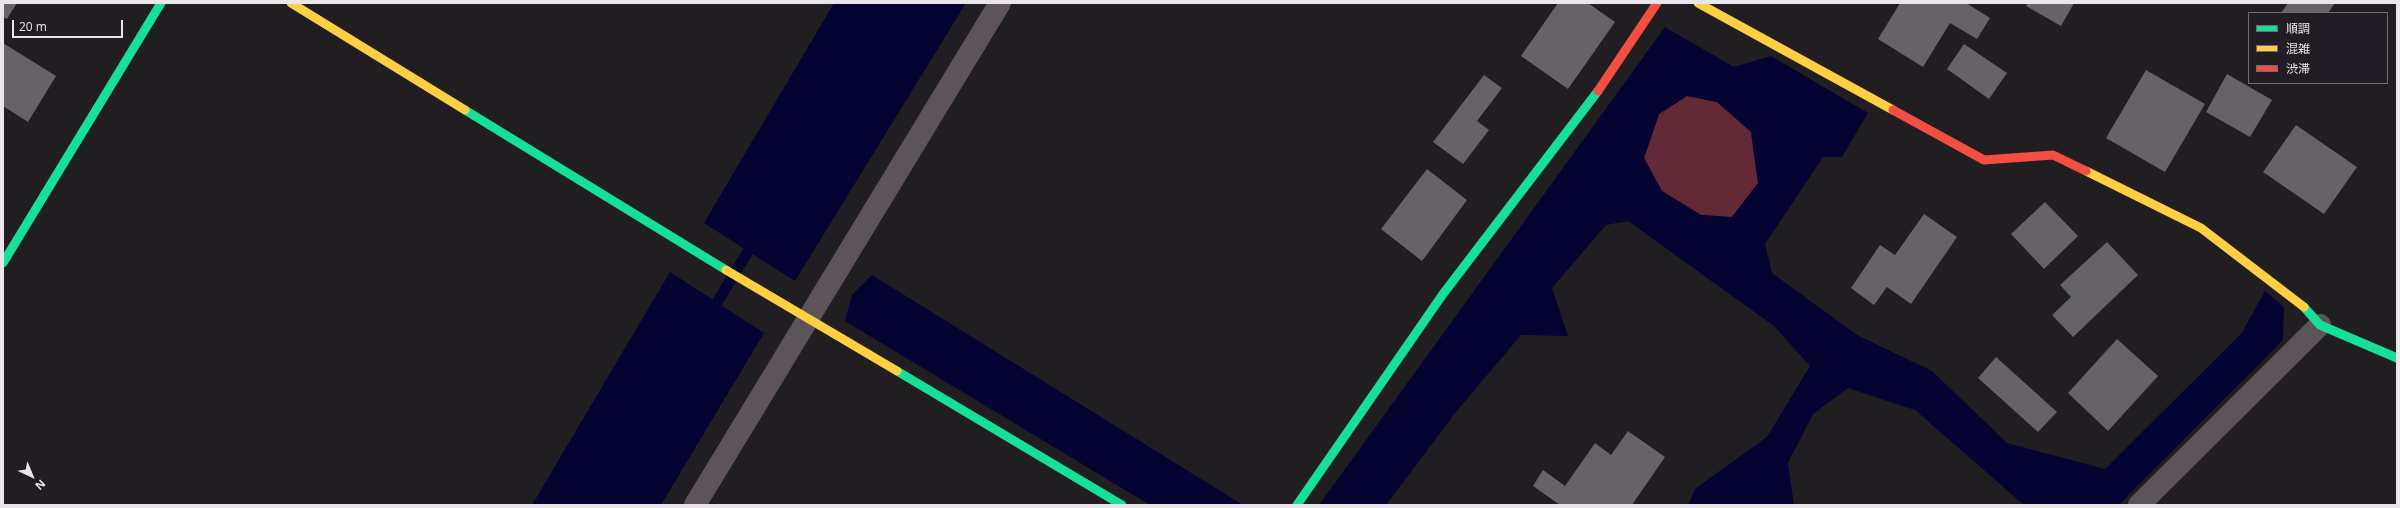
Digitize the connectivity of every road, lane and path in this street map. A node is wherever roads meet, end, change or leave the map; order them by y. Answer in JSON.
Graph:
{"nodes":[{"id":1,"x":161,"y":3,"type":"edge"},
{"id":2,"x":292,"y":3,"type":"edge"},
{"id":3,"x":1000,"y":3,"type":"edge"},
{"id":4,"x":1657,"y":3,"type":"edge"},
{"id":5,"x":1698,"y":3,"type":"edge"},
{"id":6,"x":3,"y":263,"type":"edge"},
{"id":7,"x":809,"y":320,"type":"junction"},
{"id":8,"x":2320,"y":325,"type":"junction"},
{"id":9,"x":2397,"y":358,"type":"edge"},
{"id":10,"x":695,"y":505,"type":"edge"},
{"id":11,"x":1122,"y":505,"type":"edge"},
{"id":12,"x":1297,"y":505,"type":"edge"},
{"id":13,"x":2140,"y":505,"type":"edge"}],
"edges":[{"from":1,"to":6,"type":"street"},
{"from":2,"to":7,"type":"street"},
{"from":3,"to":7,"type":"street"},
{"from":4,"to":12,"type":"street"},
{"from":5,"to":8,"type":"street"},
{"from":7,"to":10,"type":"street"},
{"from":7,"to":11,"type":"street"},
{"from":8,"to":9,"type":"street"},
{"from":8,"to":13,"type":"street"}]}
